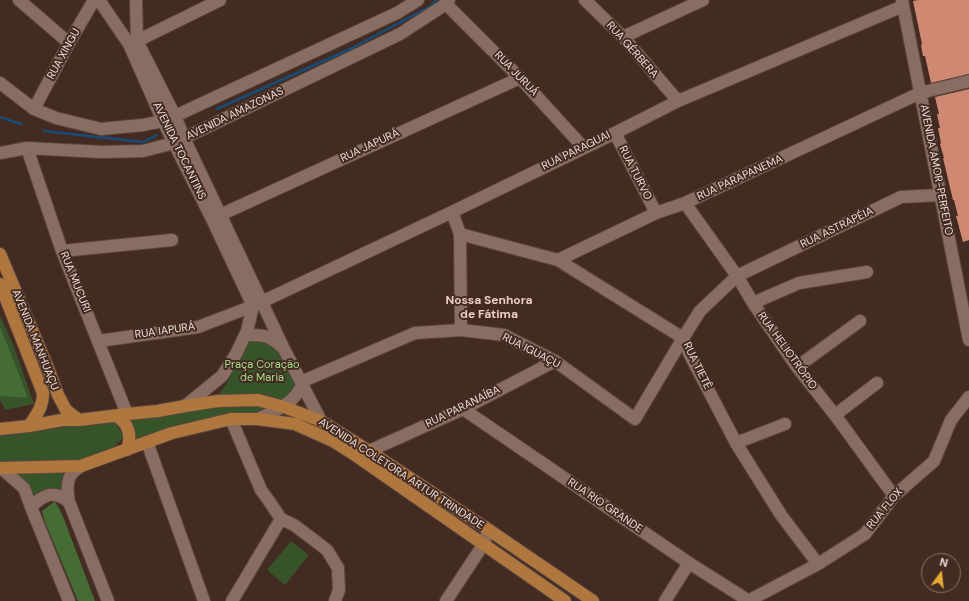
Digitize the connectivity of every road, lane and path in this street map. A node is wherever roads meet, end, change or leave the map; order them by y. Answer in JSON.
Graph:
{"nodes":[{"id":1,"x":19,"y":0,"type":"edge"},
{"id":2,"x":94,"y":0,"type":"edge"},
{"id":3,"x":99,"y":0,"type":"edge"},
{"id":4,"x":128,"y":0,"type":"edge"},
{"id":5,"x":136,"y":0,"type":"edge"},
{"id":6,"x":220,"y":0,"type":"edge"},
{"id":7,"x":418,"y":0,"type":"edge"},
{"id":8,"x":585,"y":0,"type":"edge"},
{"id":9,"x":703,"y":0,"type":"edge"},
{"id":10,"x":448,"y":2,"type":"edge"},
{"id":11,"x":902,"y":3,"type":"edge"},
{"id":12,"x":623,"y":37,"type":"junction"},
{"id":13,"x":133,"y":42,"type":"junction"},
{"id":14,"x":69,"y":43,"type":"junction"},
{"id":15,"x":520,"y":78,"type":"junction"},
{"id":16,"x":969,"y":81,"type":"edge"},
{"id":17,"x":0,"y":83,"type":"edge"},
{"id":18,"x":920,"y":93,"type":"junction"},
{"id":19,"x":678,"y":101,"type":"junction"},
{"id":20,"x":34,"y":109,"type":"junction"},
{"id":21,"x":169,"y":118,"type":"junction"},
{"id":22,"x":615,"y":133,"type":"junction"},
{"id":23,"x":179,"y":140,"type":"junction"},
{"id":24,"x":27,"y":148,"type":"junction"},
{"id":25,"x":583,"y":148,"type":"junction"},
{"id":26,"x":0,"y":153,"type":"edge"},
{"id":27,"x":940,"y":195,"type":"junction"},
{"id":28,"x":686,"y":203,"type":"junction"},
{"id":29,"x":452,"y":212,"type":"junction"},
{"id":30,"x":656,"y":213,"type":"junction"},
{"id":31,"x":220,"y":215,"type":"junction"},
{"id":32,"x":460,"y":234,"type":"junction"},
{"id":33,"x":172,"y":240,"type":"dead end"},
{"id":34,"x":62,"y":251,"type":"junction"},
{"id":35,"x":0,"y":254,"type":"edge"},
{"id":36,"x":558,"y":260,"type":"junction"},
{"id":37,"x":867,"y":272,"type":"dead end"},
{"id":38,"x":737,"y":276,"type":"junction"},
{"id":39,"x":0,"y":284,"type":"edge"},
{"id":40,"x":257,"y":303,"type":"junction"},
{"id":41,"x":753,"y":303,"type":"junction"},
{"id":42,"x":860,"y":321,"type":"dead end"},
{"id":43,"x":461,"y":330,"type":"junction"},
{"id":44,"x":245,"y":335,"type":"junction"},
{"id":45,"x":683,"y":338,"type":"junction"},
{"id":46,"x":969,"y":340,"type":"edge"},
{"id":47,"x":99,"y":341,"type":"junction"},
{"id":48,"x":284,"y":349,"type":"junction"},
{"id":49,"x":555,"y":361,"type":"junction"},
{"id":50,"x":797,"y":367,"type":"junction"},
{"id":51,"x":301,"y":383,"type":"junction"},
{"id":52,"x":877,"y":383,"type":"dead end"},
{"id":53,"x":969,"y":397,"type":"edge"},
{"id":54,"x":184,"y":406,"type":"junction"},
{"id":55,"x":284,"y":407,"type":"junction"},
{"id":56,"x":463,"y":409,"type":"junction"},
{"id":57,"x":121,"y":415,"type":"junction"},
{"id":58,"x":835,"y":415,"type":"junction"},
{"id":59,"x":231,"y":419,"type":"junction"},
{"id":60,"x":258,"y":419,"type":"junction"},
{"id":61,"x":79,"y":420,"type":"junction"},
{"id":62,"x":635,"y":420,"type":"joint"},
{"id":63,"x":321,"y":421,"type":"junction"},
{"id":64,"x":785,"y":424,"type":"dead end"},
{"id":65,"x":29,"y":426,"type":"junction"},
{"id":66,"x":0,"y":429,"type":"edge"},
{"id":67,"x":147,"y":442,"type":"junction"},
{"id":68,"x":736,"y":443,"type":"junction"},
{"id":69,"x":127,"y":450,"type":"junction"},
{"id":70,"x":369,"y":451,"type":"junction"},
{"id":71,"x":81,"y":466,"type":"junction"},
{"id":72,"x":1,"y":468,"type":"edge"},
{"id":73,"x":894,"y":496,"type":"junction"},
{"id":74,"x":69,"y":502,"type":"junction"},
{"id":75,"x":31,"y":507,"type":"junction"},
{"id":76,"x":281,"y":519,"type":"junction"},
{"id":77,"x":489,"y":530,"type":"junction"},
{"id":78,"x":484,"y":545,"type":"junction"},
{"id":79,"x":689,"y":563,"type":"junction"},
{"id":80,"x":818,"y":564,"type":"junction"},
{"id":81,"x":559,"y":599,"type":"edge"},
{"id":82,"x":69,"y":601,"type":"edge"},
{"id":83,"x":108,"y":601,"type":"edge"},
{"id":84,"x":204,"y":601,"type":"edge"},
{"id":85,"x":232,"y":601,"type":"edge"},
{"id":86,"x":335,"y":601,"type":"edge"},
{"id":87,"x":446,"y":601,"type":"edge"},
{"id":88,"x":593,"y":601,"type":"edge"},
{"id":89,"x":664,"y":601,"type":"edge"},
{"id":90,"x":748,"y":601,"type":"edge"}],
"edges":[{"from":1,"to":14,"type":"street"},
{"from":2,"to":14,"type":"street","name":"RUA XINGU"},
{"from":3,"to":13,"type":"street","name":"AVENIDA TOCANTINS"},
{"from":4,"to":13,"type":"street"},
{"from":5,"to":13,"type":"street"},
{"from":6,"to":13,"type":"street"},
{"from":7,"to":21,"type":"street","name":"AVENIDA AMAZONAS"},
{"from":8,"to":12,"type":"street","name":"RUA GÉRBERA"},
{"from":9,"to":12,"type":"street"},
{"from":10,"to":15,"type":"street","name":"RUA JURUÁ"},
{"from":10,"to":23,"type":"street","name":"AVENIDA AMAZONAS"},
{"from":11,"to":18,"type":"street","name":"AVENIDA AMOR-PERFEITO"},
{"from":11,"to":19,"type":"street","name":"RUA PARAGUAI"},
{"from":12,"to":19,"type":"street","name":"RUA GÉRBERA"},
{"from":13,"to":21,"type":"street","name":"AVENIDA TOCANTINS"},
{"from":14,"to":20,"type":"street","name":"RUA XINGU"},
{"from":15,"to":25,"type":"street","name":"RUA JURUÁ"},
{"from":15,"to":31,"type":"street","name":"RUA JAPURÁ"},
{"from":16,"to":18,"type":"street","name":"RUA PARAPANEMA"},
{"from":17,"to":20,"type":"street","name":"AVENIDA AMAZONAS"},
{"from":18,"to":27,"type":"street","name":"AVENIDA AMOR-PERFEITO"},
{"from":18,"to":28,"type":"street","name":"RUA PARAPANEMA"},
{"from":19,"to":22,"type":"street","name":"RUA PARAGUAI"},
{"from":20,"to":21,"type":"street","name":"AVENIDA AMAZONAS"},
{"from":21,"to":23,"type":"street","name":"AVENIDA TOCANTINS"},
{"from":22,"to":25,"type":"street","name":"RUA PARAGUAI"},
{"from":22,"to":30,"type":"street","name":"RUA TURVO"},
{"from":23,"to":24,"type":"street","name":"AVENIDA AMAZONAS"},
{"from":23,"to":31,"type":"street","name":"AVENIDA TOCANTINS"},
{"from":23,"to":40,"type":"street","name":"AVENIDA TOCANTINS"},
{"from":24,"to":26,"type":"street","name":"AVENIDA AMAZONAS"},
{"from":24,"to":34,"type":"street","name":"RUA MUCURI"},
{"from":25,"to":29,"type":"street","name":"RUA PARAGUAI"},
{"from":27,"to":38,"type":"street","name":"RUA ASTRAPÉIA"},
{"from":27,"to":46,"type":"street","name":"AVENIDA AMOR-PERFEITO"},
{"from":28,"to":30,"type":"street","name":"RUA PARAPANEMA"},
{"from":28,"to":38,"type":"street","name":"RUA HELIOTRÓPIO"},
{"from":29,"to":32,"type":"street"},
{"from":29,"to":40,"type":"street","name":"RUA PARAGUAI"},
{"from":30,"to":36,"type":"street","name":"RUA PARAPANEMA"},
{"from":31,"to":40,"type":"street","name":"AVENIDA TOCANTINS"},
{"from":32,"to":36,"type":"street","name":"RUA TIETÊ"},
{"from":32,"to":43,"type":"street"},
{"from":33,"to":34,"type":"street"},
{"from":34,"to":47,"type":"street","name":"RUA MUCURI"},
{"from":35,"to":61,"type":"main road","name":"AVENIDA MANHUAÇU"},
{"from":36,"to":45,"type":"street","name":"RUA TIETÊ"},
{"from":37,"to":41,"type":"street"},
{"from":38,"to":41,"type":"street","name":"RUA HELIOTRÓPIO"},
{"from":38,"to":45,"type":"street","name":"RUA ASTRAPÉIA"},
{"from":39,"to":65,"type":"main road","name":"AVENIDA MANHUAÇU"},
{"from":40,"to":44,"type":"street"},
{"from":40,"to":47,"type":"street","name":"RUA IAPURÁ"},
{"from":40,"to":48,"type":"street"},
{"from":41,"to":50,"type":"street","name":"RUA HELIOTRÓPIO"},
{"from":42,"to":50,"type":"street"},
{"from":43,"to":49,"type":"street","name":"RUA IGUAÇU"},
{"from":43,"to":51,"type":"street","name":"RUA IGUAÇU"},
{"from":44,"to":48,"type":"street"},
{"from":44,"to":54,"type":"street"},
{"from":45,"to":62,"type":"street","name":"RUA ASTRAPÉIA"},
{"from":45,"to":68,"type":"street","name":"RUA TIETÊ"},
{"from":47,"to":57,"type":"street","name":"RUA MUCURI"},
{"from":48,"to":51,"type":"street"},
{"from":49,"to":56,"type":"street","name":"RUA PARANAÍBA"},
{"from":49,"to":62,"type":"street","name":"RUA IGUAÇU"},
{"from":50,"to":58,"type":"street","name":"RUA HELIOTRÓPIO"},
{"from":51,"to":55,"type":"street"},
{"from":51,"to":63,"type":"street"},
{"from":52,"to":58,"type":"street"},
{"from":53,"to":73,"type":"street","name":"RUA FLOX"},
{"from":54,"to":55,"type":"main road","name":"AVENIDA COLETORA ARTUR TRINDADE"},
{"from":54,"to":57,"type":"main road","name":"AVENIDA COLETORA ARTUR TRINDADE"},
{"from":55,"to":60,"type":"street"},
{"from":55,"to":63,"type":"main road","name":"AVENIDA COLETORA ARTUR TRINDADE"},
{"from":56,"to":70,"type":"street","name":"RUA PARANAÍBA"},
{"from":56,"to":79,"type":"street","name":"RUA RIO GRANDE"},
{"from":57,"to":61,"type":"main road","name":"AVENIDA COLETORA ARTUR TRINDADE"},
{"from":57,"to":69,"type":"main road"},
{"from":58,"to":73,"type":"street","name":"RUA HELIOTRÓPIO"},
{"from":59,"to":60,"type":"main road","name":"AVENIDA COLETORA ARTUR TRINDADE"},
{"from":59,"to":67,"type":"main road","name":"AVENIDA COLETORA ARTUR TRINDADE"},
{"from":59,"to":76,"type":"street"},
{"from":60,"to":78,"type":"main road","name":"AVENIDA COLETORA ARTUR TRINDADE"},
{"from":61,"to":65,"type":"main road","name":"AVENIDA COLETORA ARTUR TRINDADE"},
{"from":63,"to":70,"type":"main road","name":"AVENIDA COLETORA ARTUR TRINDADE"},
{"from":64,"to":68,"type":"street"},
{"from":65,"to":66,"type":"main road","name":"AVENIDA COLETORA ARTUR TRINDADE"},
{"from":67,"to":69,"type":"main road","name":"AVENIDA COLETORA ARTUR TRINDADE"},
{"from":67,"to":84,"type":"street"},
{"from":68,"to":80,"type":"street","name":"RUA TIETÊ"},
{"from":69,"to":71,"type":"main road","name":"AVENIDA COLETORA ARTUR TRINDADE"},
{"from":70,"to":77,"type":"main road","name":"AVENIDA COLETORA ARTUR TRINDADE"},
{"from":71,"to":72,"type":"main road","name":"AVENIDA COLETORA ARTUR TRINDADE"},
{"from":71,"to":74,"type":"street"},
{"from":72,"to":75,"type":"street"},
{"from":73,"to":80,"type":"street","name":"RUA FLOX"},
{"from":74,"to":75,"type":"street"},
{"from":74,"to":83,"type":"street"},
{"from":75,"to":82,"type":"street"},
{"from":76,"to":85,"type":"street"},
{"from":76,"to":86,"type":"street"},
{"from":77,"to":78,"type":"street"},
{"from":77,"to":88,"type":"main road","name":"AVENIDA COLETORA ARTUR TRINDADE"},
{"from":78,"to":81,"type":"main road","name":"AVENIDA COLETORA ARTUR TRINDADE"},
{"from":78,"to":87,"type":"street"},
{"from":79,"to":89,"type":"street"},
{"from":79,"to":90,"type":"street","name":"RUA RIO GRANDE"},
{"from":80,"to":90,"type":"street","name":"RUA FLOX"}]}
